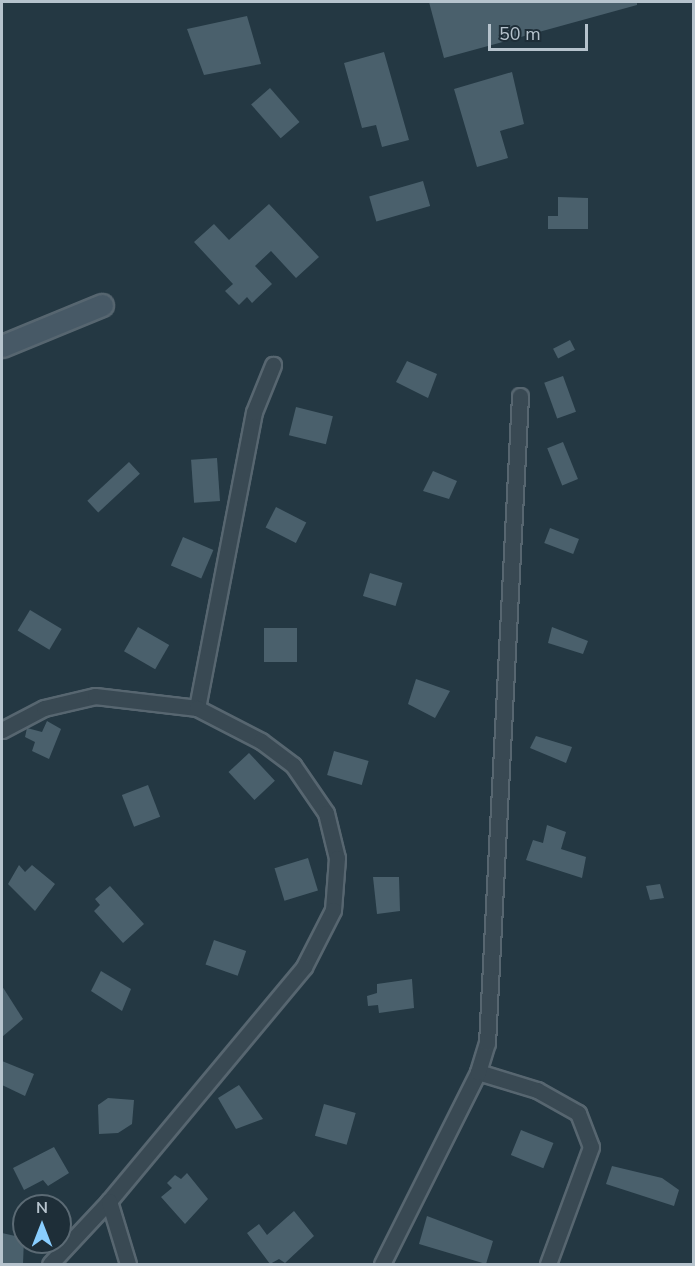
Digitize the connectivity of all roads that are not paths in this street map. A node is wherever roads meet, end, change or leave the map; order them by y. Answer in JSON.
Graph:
{"nodes":[{"id":1,"x":102,"y":305,"type":"dead end"},
{"id":2,"x":2,"y":346,"type":"edge"},
{"id":3,"x":273,"y":365,"type":"dead end"},
{"id":4,"x":520,"y":396,"type":"dead end"},
{"id":5,"x":197,"y":708,"type":"junction"},
{"id":6,"x":2,"y":730,"type":"edge"},
{"id":7,"x":478,"y":1072,"type":"junction"},
{"id":8,"x":109,"y":1202,"type":"junction"},
{"id":9,"x":50,"y":1264,"type":"edge"},
{"id":10,"x":128,"y":1264,"type":"edge"},
{"id":11,"x":382,"y":1264,"type":"edge"},
{"id":12,"x":548,"y":1264,"type":"edge"}],
"edges":[{"from":1,"to":2,"type":"street"},
{"from":3,"to":5,"type":"street"},
{"from":4,"to":7,"type":"street"},
{"from":5,"to":6,"type":"street"},
{"from":5,"to":8,"type":"street"},
{"from":7,"to":11,"type":"street"},
{"from":7,"to":12,"type":"street"},
{"from":8,"to":9,"type":"street"},
{"from":8,"to":10,"type":"street"}]}
